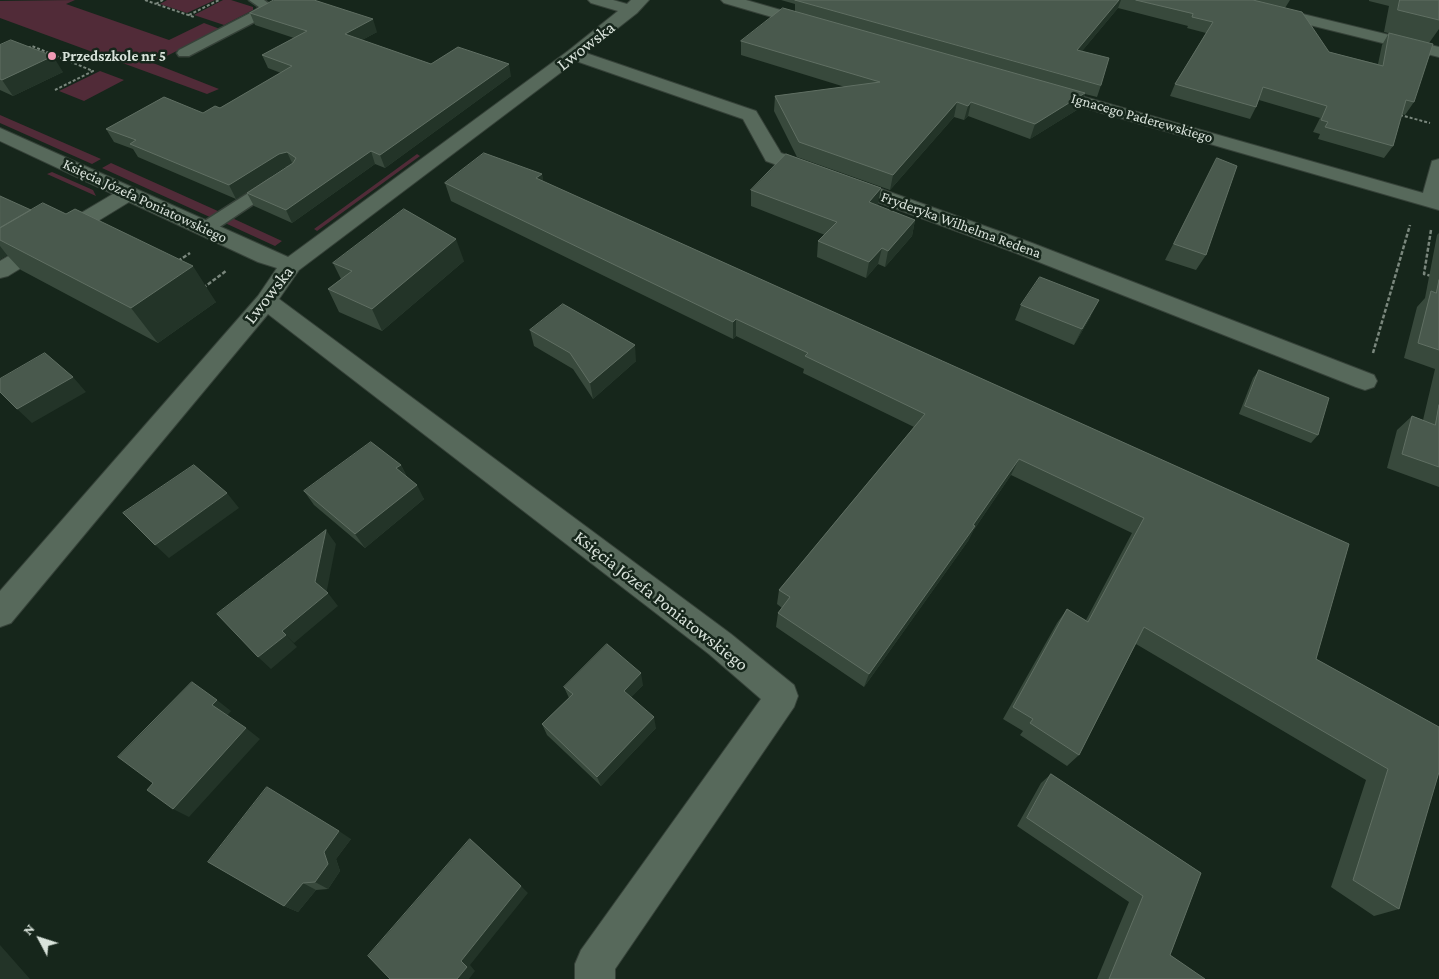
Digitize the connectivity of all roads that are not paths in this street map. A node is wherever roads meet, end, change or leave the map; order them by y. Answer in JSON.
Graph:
{"nodes":[{"id":1,"x":255,"y":0,"type":"edge"},
{"id":2,"x":596,"y":0,"type":"edge"},
{"id":3,"x":729,"y":0,"type":"edge"},
{"id":4,"x":1226,"y":0,"type":"edge"},
{"id":5,"x":636,"y":5,"type":"edge"},
{"id":6,"x":834,"y":30,"type":"edge"},
{"id":7,"x":1439,"y":52,"type":"edge"},
{"id":8,"x":184,"y":53,"type":"dead end"},
{"id":9,"x":574,"y":55,"type":"junction"},
{"id":10,"x":1034,"y":87,"type":"edge"},
{"id":11,"x":0,"y":134,"type":"edge"},
{"id":12,"x":1439,"y":165,"type":"edge"},
{"id":13,"x":292,"y":172,"type":"edge"},
{"id":14,"x":130,"y":193,"type":"junction"},
{"id":15,"x":1435,"y":202,"type":"edge"},
{"id":16,"x":206,"y":228,"type":"junction"},
{"id":17,"x":291,"y":265,"type":"junction"},
{"id":18,"x":0,"y":270,"type":"edge"},
{"id":19,"x":266,"y":301,"type":"junction"},
{"id":20,"x":1365,"y":381,"type":"road end"},
{"id":21,"x":0,"y":613,"type":"edge"},
{"id":22,"x":595,"y":979,"type":"edge"}],
"edges":[{"from":1,"to":8,"type":"lane"},
{"from":2,"to":5,"type":"street"},
{"from":3,"to":6,"type":"street"},
{"from":4,"to":7,"type":"street"},
{"from":5,"to":9,"type":"street","name":"Lwowska"},
{"from":9,"to":17,"type":"street","name":"Lwowska"},
{"from":9,"to":20,"type":"street","name":"Fryderyka Wilhelma Redena"},
{"from":10,"to":15,"type":"street","name":"Ignacego Paderewskiego"},
{"from":11,"to":14,"type":"street","name":"Księcia Józefa Poniatowskiego"},
{"from":12,"to":15,"type":"street"},
{"from":13,"to":16,"type":"lane"},
{"from":14,"to":16,"type":"street","name":"Księcia Józefa Poniatowskiego"},
{"from":14,"to":18,"type":"street"},
{"from":16,"to":17,"type":"street","name":"Księcia Józefa Poniatowskiego"},
{"from":17,"to":19,"type":"street","name":"Lwowska"},
{"from":19,"to":21,"type":"street","name":"Lwowska"},
{"from":19,"to":22,"type":"street","name":"Księcia Józefa Poniatowskiego"}]}
